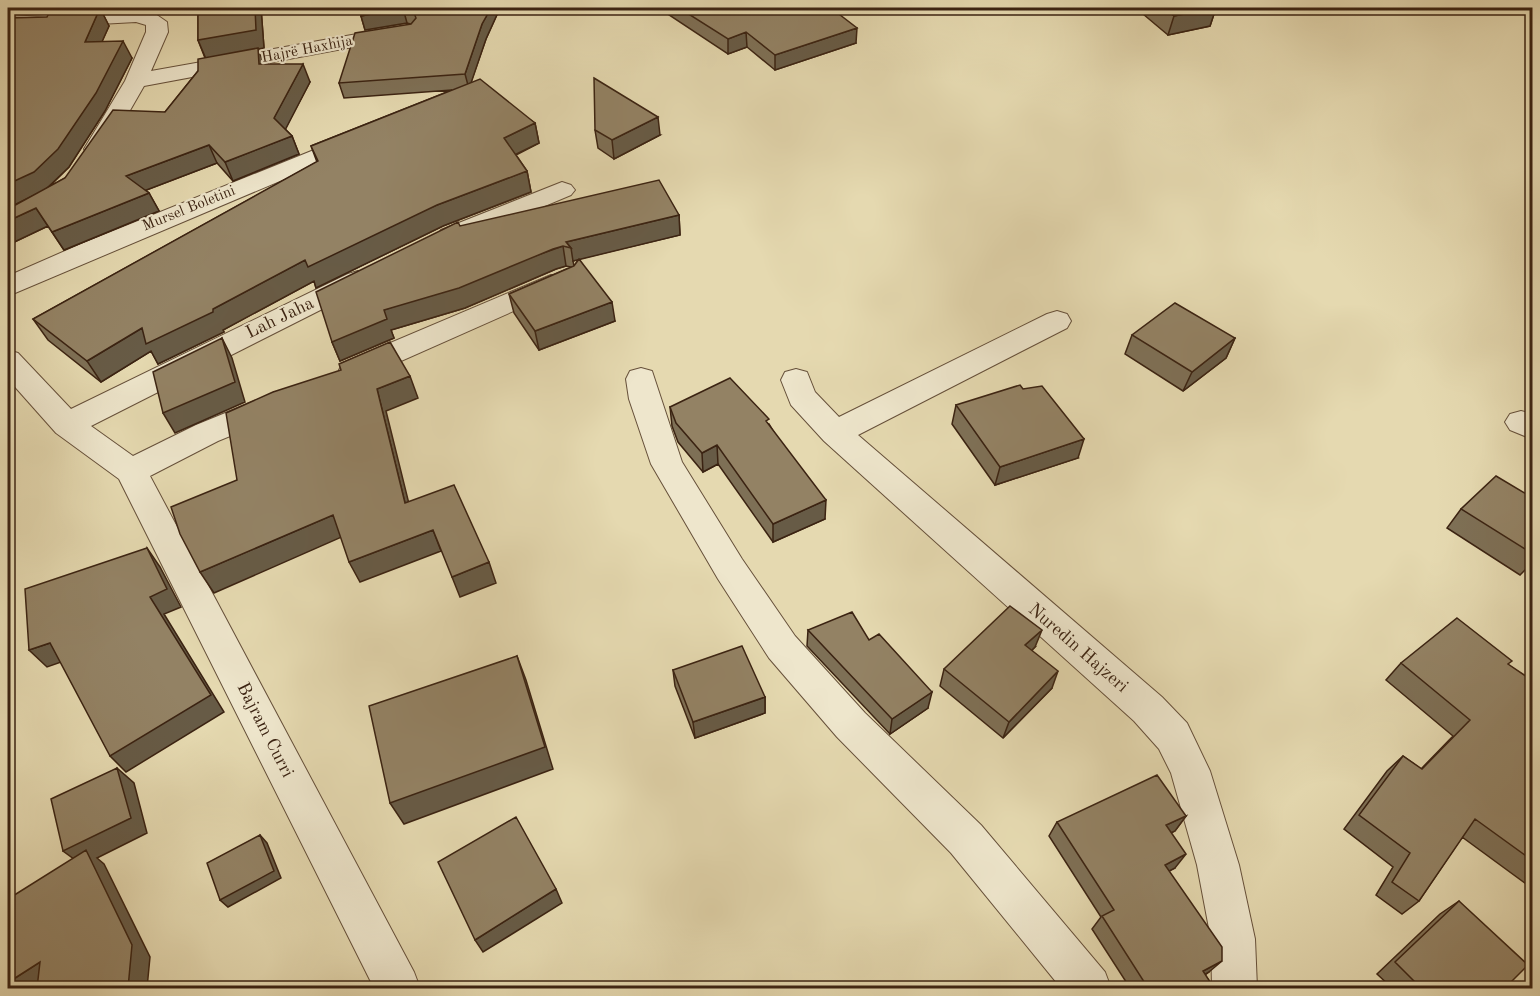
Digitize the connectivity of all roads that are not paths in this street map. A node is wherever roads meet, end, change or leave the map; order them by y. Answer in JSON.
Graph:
{"nodes":[{"id":1,"x":8,"y":23,"type":"edge"},
{"id":2,"x":407,"y":31,"type":"edge"},
{"id":3,"x":136,"y":81,"type":"junction"},
{"id":4,"x":372,"y":134,"type":"edge"},
{"id":5,"x":84,"y":165,"type":"edge"},
{"id":6,"x":562,"y":190,"type":"dead end"},
{"id":7,"x":432,"y":244,"type":"edge"},
{"id":8,"x":380,"y":269,"type":"edge"},
{"id":9,"x":567,"y":277,"type":"edge"},
{"id":10,"x":8,"y":287,"type":"edge"},
{"id":11,"x":1057,"y":321,"type":"dead end"},
{"id":12,"x":8,"y":360,"type":"edge"},
{"id":13,"x":641,"y":379,"type":"dead end"},
{"id":14,"x":333,"y":380,"type":"edge"},
{"id":15,"x":796,"y":380,"type":"dead end"},
{"id":16,"x":290,"y":398,"type":"edge"},
{"id":17,"x":66,"y":425,"type":"junction"},
{"id":18,"x":835,"y":433,"type":"junction"},
{"id":19,"x":131,"y":471,"type":"junction"},
{"id":20,"x":398,"y":988,"type":"edge"},
{"id":21,"x":1089,"y":988,"type":"edge"},
{"id":22,"x":1235,"y":988,"type":"edge"}],
"edges":[{"from":1,"to":3,"type":"street"},
{"from":2,"to":3,"type":"street","name":"Hajrë Haxhija"},
{"from":3,"to":5,"type":"street"},
{"from":4,"to":10,"type":"street","name":"Mursel Boletini"},
{"from":6,"to":7,"type":"street"},
{"from":8,"to":17,"type":"street","name":"Lah Jaha"},
{"from":9,"to":14,"type":"street"},
{"from":11,"to":18,"type":"street"},
{"from":12,"to":17,"type":"street","name":"Bajram Curri"},
{"from":13,"to":21,"type":"street"},
{"from":15,"to":18,"type":"street","name":"Nuredin Hajzeri"},
{"from":16,"to":19,"type":"street"},
{"from":17,"to":19,"type":"street","name":"Bajram Curri"},
{"from":18,"to":22,"type":"street","name":"Nuredin Hajzeri"},
{"from":19,"to":20,"type":"street","name":"Bajram Curri"}]}
